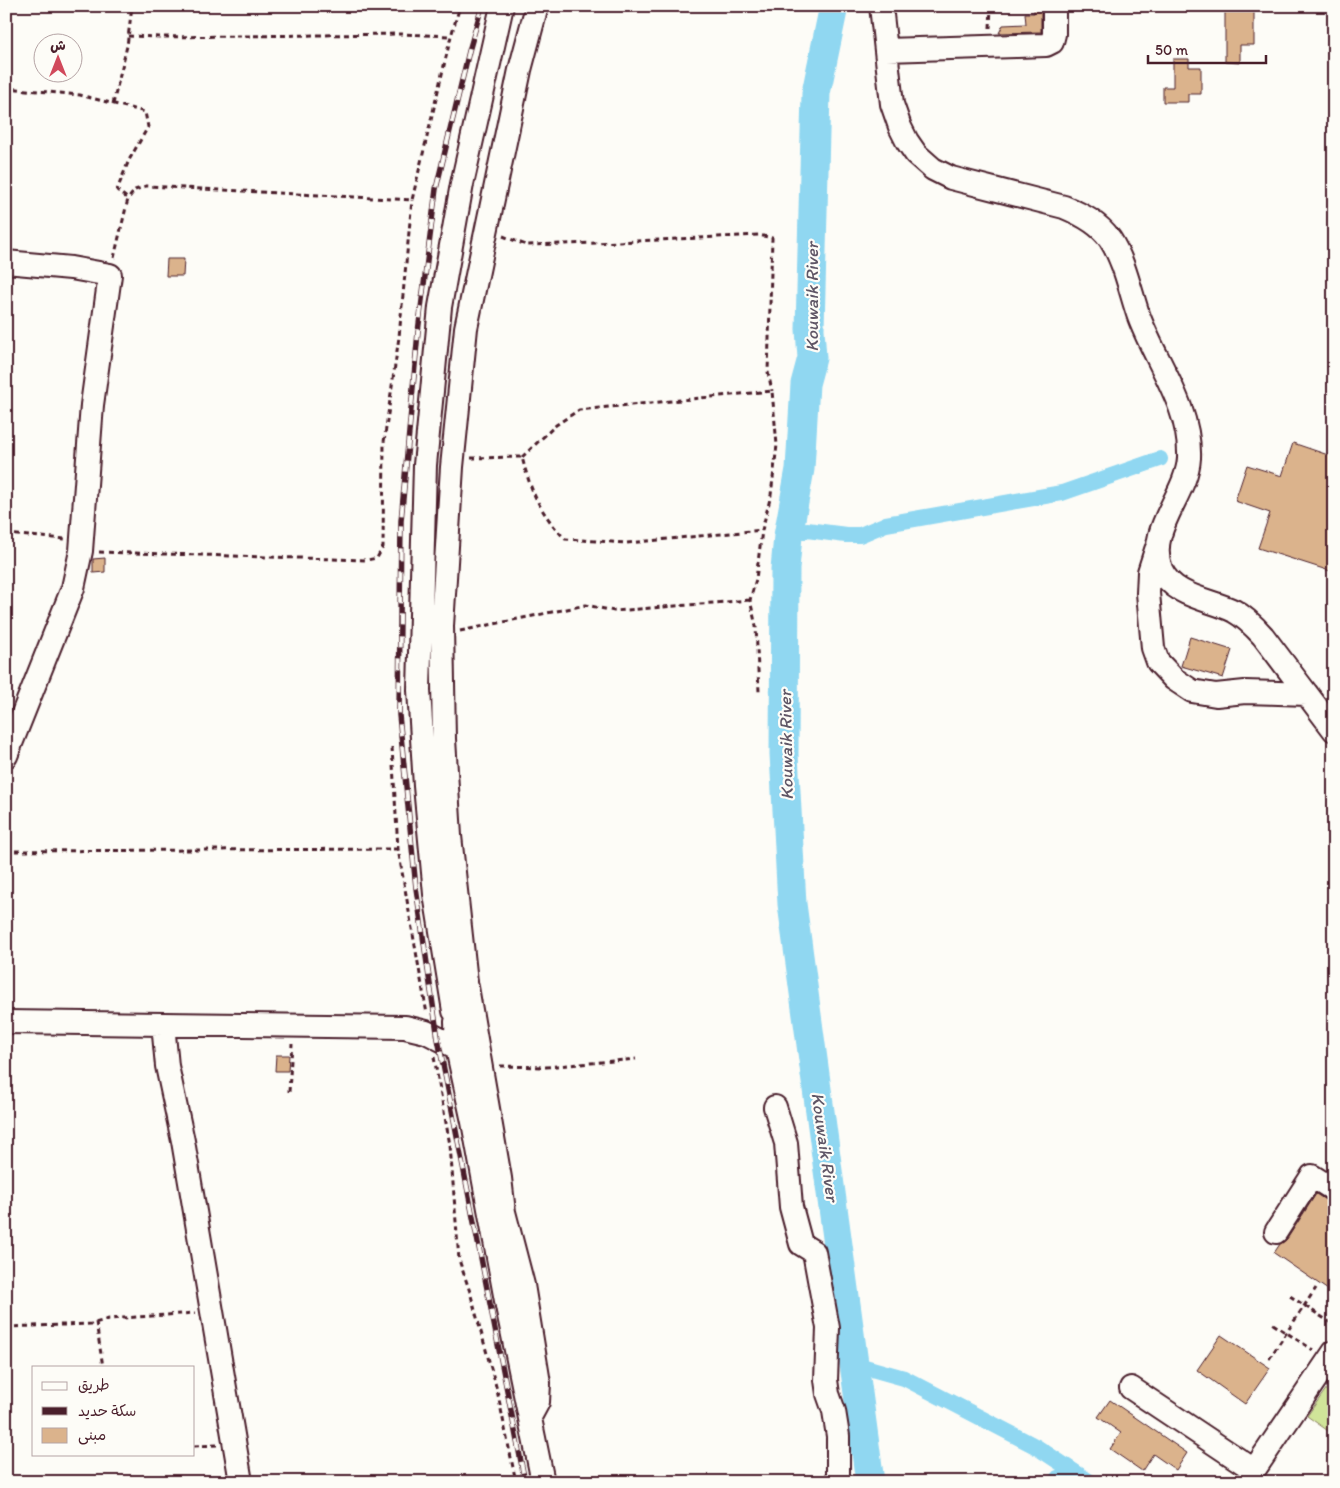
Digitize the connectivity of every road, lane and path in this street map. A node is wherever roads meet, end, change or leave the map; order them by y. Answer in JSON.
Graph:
{"nodes":[{"id":1,"x":132,"y":6,"type":"edge"},
{"id":2,"x":460,"y":6,"type":"edge"},
{"id":3,"x":502,"y":6,"type":"edge"},
{"id":4,"x":537,"y":6,"type":"edge"},
{"id":5,"x":880,"y":6,"type":"edge"},
{"id":6,"x":1054,"y":6,"type":"edge"},
{"id":7,"x":128,"y":36,"type":"junction"},
{"id":8,"x":451,"y":36,"type":"junction"},
{"id":9,"x":886,"y":50,"type":"junction"},
{"id":10,"x":6,"y":88,"type":"edge"},
{"id":11,"x":113,"y":104,"type":"junction"},
{"id":12,"x":128,"y":199,"type":"junction"},
{"id":13,"x":412,"y":200,"type":"junction"},
{"id":14,"x":486,"y":229,"type":"junction"},
{"id":15,"x":6,"y":262,"type":"edge"},
{"id":16,"x":110,"y":275,"type":"junction"},
{"id":17,"x":772,"y":391,"type":"junction"},
{"id":18,"x":453,"y":458,"type":"junction"},
{"id":19,"x":522,"y":458,"type":"junction"},
{"id":20,"x":762,"y":530,"type":"junction"},
{"id":21,"x":6,"y":534,"type":"edge"},
{"id":22,"x":1158,"y":545,"type":"junction"},
{"id":23,"x":81,"y":546,"type":"junction"},
{"id":24,"x":750,"y":600,"type":"junction"},
{"id":25,"x":443,"y":634,"type":"junction"},
{"id":26,"x":759,"y":692,"type":"dead end"},
{"id":27,"x":1307,"y":694,"type":"junction"},
{"id":28,"x":1334,"y":730,"type":"edge"},
{"id":29,"x":392,"y":747,"type":"dead end"},
{"id":30,"x":6,"y":756,"type":"edge"},
{"id":31,"x":398,"y":849,"type":"junction"},
{"id":32,"x":6,"y":851,"type":"edge"},
{"id":33,"x":466,"y":982,"type":"junction"},
{"id":34,"x":6,"y":1022,"type":"edge"},
{"id":35,"x":456,"y":1022,"type":"junction"},
{"id":36,"x":163,"y":1024,"type":"junction"},
{"id":37,"x":293,"y":1026,"type":"junction"},
{"id":38,"x":430,"y":1034,"type":"junction"},
{"id":39,"x":457,"y":1048,"type":"junction"},
{"id":40,"x":636,"y":1059,"type":"dead end"},
{"id":41,"x":482,"y":1065,"type":"junction"},
{"id":42,"x":289,"y":1092,"type":"dead end"},
{"id":43,"x":775,"y":1107,"type":"dead end"},
{"id":44,"x":1334,"y":1190,"type":"edge"},
{"id":45,"x":504,"y":1212,"type":"junction"},
{"id":46,"x":1276,"y":1232,"type":"dead end"},
{"id":47,"x":494,"y":1237,"type":"junction"},
{"id":48,"x":1316,"y":1288,"type":"dead end"},
{"id":49,"x":1290,"y":1296,"type":"dead end"},
{"id":50,"x":1305,"y":1306,"type":"junction"},
{"id":51,"x":212,"y":1312,"type":"junction"},
{"id":52,"x":96,"y":1322,"type":"junction"},
{"id":53,"x":1273,"y":1324,"type":"dead end"},
{"id":54,"x":1334,"y":1325,"type":"edge"},
{"id":55,"x":6,"y":1327,"type":"edge"},
{"id":56,"x":1286,"y":1333,"type":"junction"},
{"id":57,"x":1331,"y":1356,"type":"edge"},
{"id":58,"x":1269,"y":1359,"type":"dead end"},
{"id":59,"x":103,"y":1366,"type":"edge"},
{"id":60,"x":1131,"y":1388,"type":"dead end"},
{"id":61,"x":530,"y":1417,"type":"junction"},
{"id":62,"x":1250,"y":1476,"type":"edge"},
{"id":63,"x":241,"y":1482,"type":"edge"},
{"id":64,"x":516,"y":1482,"type":"edge"},
{"id":65,"x":543,"y":1482,"type":"edge"},
{"id":66,"x":838,"y":1482,"type":"edge"}],
"edges":[{"from":1,"to":7,"type":"path"},
{"from":2,"to":8,"type":"path"},
{"from":3,"to":35,"type":"street"},
{"from":4,"to":14,"type":"street"},
{"from":5,"to":9,"type":"street"},
{"from":6,"to":9,"type":"street"},
{"from":7,"to":8,"type":"path"},
{"from":7,"to":11,"type":"path"},
{"from":8,"to":13,"type":"path"},
{"from":9,"to":22,"type":"street"},
{"from":10,"to":11,"type":"path"},
{"from":11,"to":12,"type":"path"},
{"from":12,"to":13,"type":"path"},
{"from":12,"to":16,"type":"path"},
{"from":13,"to":23,"type":"path"},
{"from":14,"to":17,"type":"path"},
{"from":14,"to":18,"type":"street"},
{"from":15,"to":16,"type":"street"},
{"from":16,"to":23,"type":"street"},
{"from":17,"to":19,"type":"path"},
{"from":17,"to":20,"type":"path"},
{"from":18,"to":19,"type":"path"},
{"from":18,"to":25,"type":"street"},
{"from":19,"to":20,"type":"path"},
{"from":20,"to":24,"type":"path"},
{"from":21,"to":23,"type":"path"},
{"from":22,"to":27,"type":"street"},
{"from":22,"to":27,"type":"street"},
{"from":23,"to":30,"type":"street"},
{"from":24,"to":25,"type":"path"},
{"from":24,"to":26,"type":"path"},
{"from":25,"to":33,"type":"street"},
{"from":27,"to":28,"type":"street"},
{"from":29,"to":31,"type":"path"},
{"from":31,"to":32,"type":"path"},
{"from":31,"to":38,"type":"path"},
{"from":33,"to":35,"type":"street"},
{"from":33,"to":41,"type":"street"},
{"from":34,"to":36,"type":"street"},
{"from":35,"to":39,"type":"street"},
{"from":36,"to":37,"type":"street"},
{"from":36,"to":51,"type":"street"},
{"from":37,"to":38,"type":"street"},
{"from":37,"to":42,"type":"path"},
{"from":38,"to":39,"type":"street"},
{"from":38,"to":64,"type":"path"},
{"from":39,"to":47,"type":"street"},
{"from":40,"to":41,"type":"path"},
{"from":41,"to":45,"type":"street"},
{"from":43,"to":66,"type":"street"},
{"from":44,"to":46,"type":"street"},
{"from":45,"to":47,"type":"street"},
{"from":45,"to":61,"type":"street"},
{"from":47,"to":61,"type":"street"},
{"from":48,"to":50,"type":"path"},
{"from":49,"to":50,"type":"path"},
{"from":50,"to":54,"type":"path"},
{"from":50,"to":56,"type":"path"},
{"from":51,"to":52,"type":"path"},
{"from":51,"to":63,"type":"street"},
{"from":52,"to":55,"type":"path"},
{"from":52,"to":59,"type":"path"},
{"from":53,"to":56,"type":"path"},
{"from":56,"to":57,"type":"path"},
{"from":56,"to":58,"type":"path"},
{"from":57,"to":62,"type":"street"},
{"from":60,"to":62,"type":"street"},
{"from":61,"to":65,"type":"street"}]}
